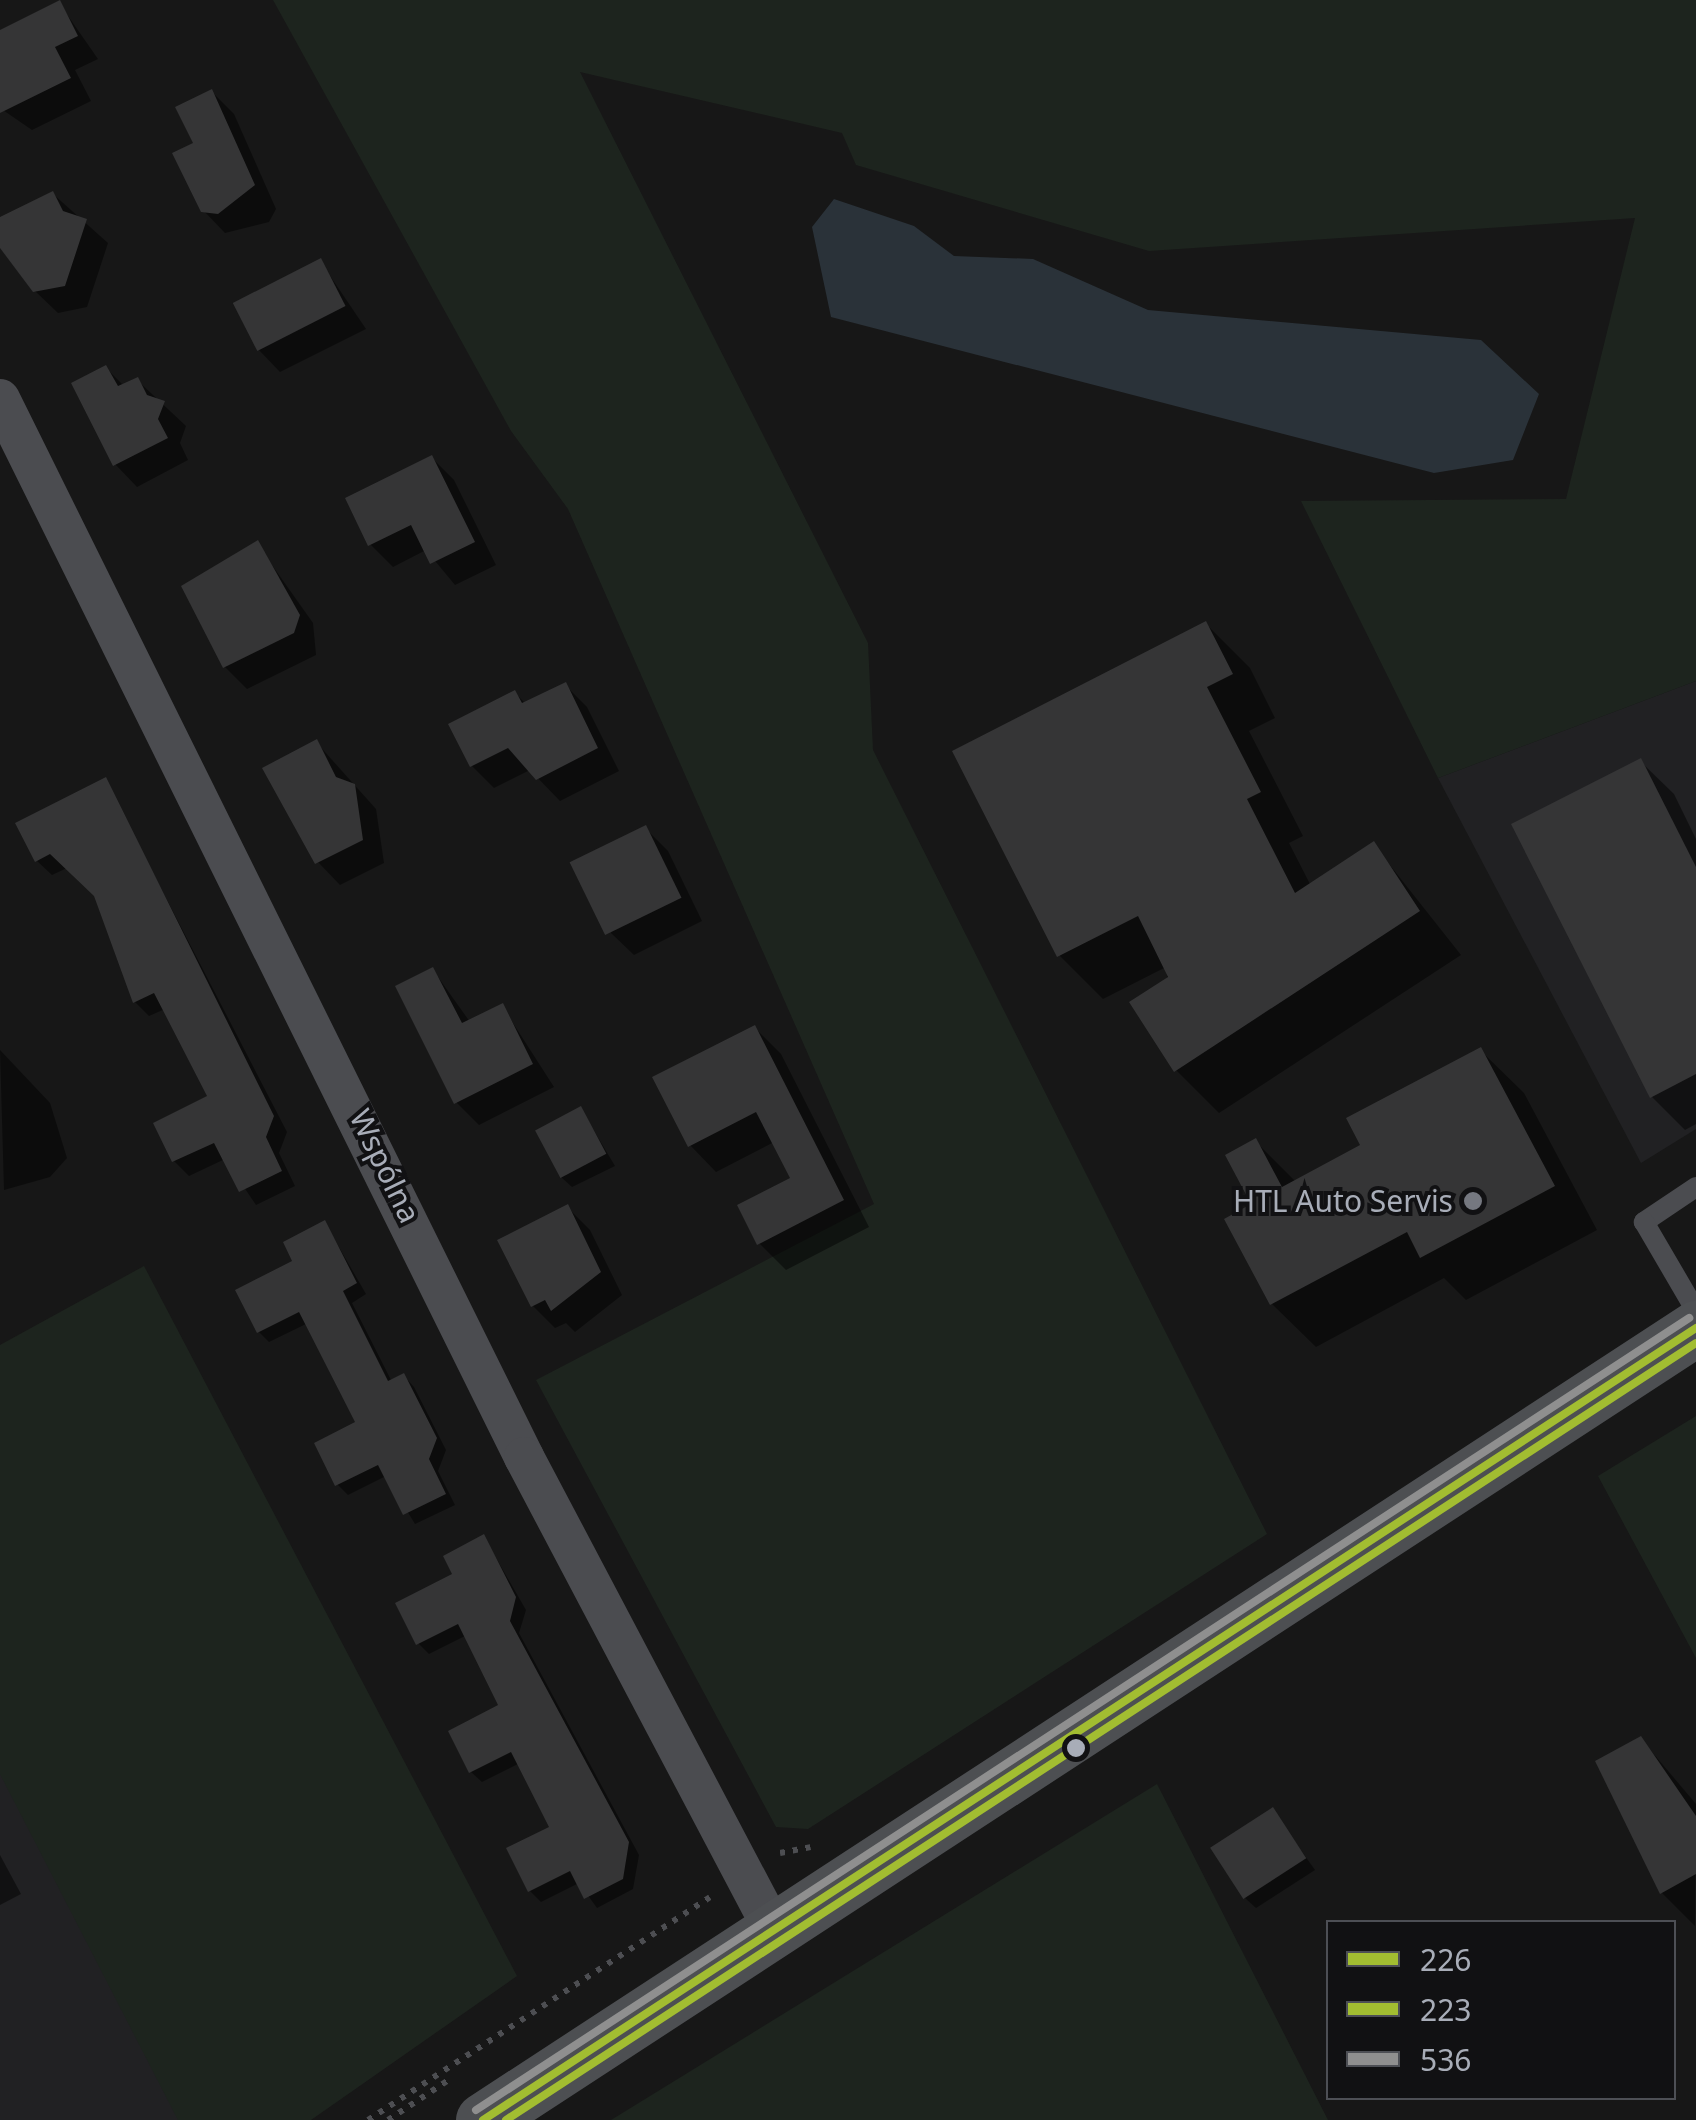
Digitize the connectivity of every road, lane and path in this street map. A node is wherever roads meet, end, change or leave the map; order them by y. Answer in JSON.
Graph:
{"nodes":[{"id":1,"x":0,"y":399,"type":"edge"},
{"id":2,"x":1696,"y":1186,"type":"edge"},
{"id":3,"x":1696,"y":1312,"type":"edge"},
{"id":4,"x":1696,"y":1328,"type":"edge"},
{"id":5,"x":774,"y":1931,"type":"junction"},
{"id":6,"x":484,"y":2120,"type":"edge"}],
"edges":[{"from":1,"to":5,"type":"street","name":"Wspólna"},
{"from":2,"to":3,"type":"lane"},
{"from":4,"to":5,"type":"main road"},
{"from":5,"to":6,"type":"main road"}]}
